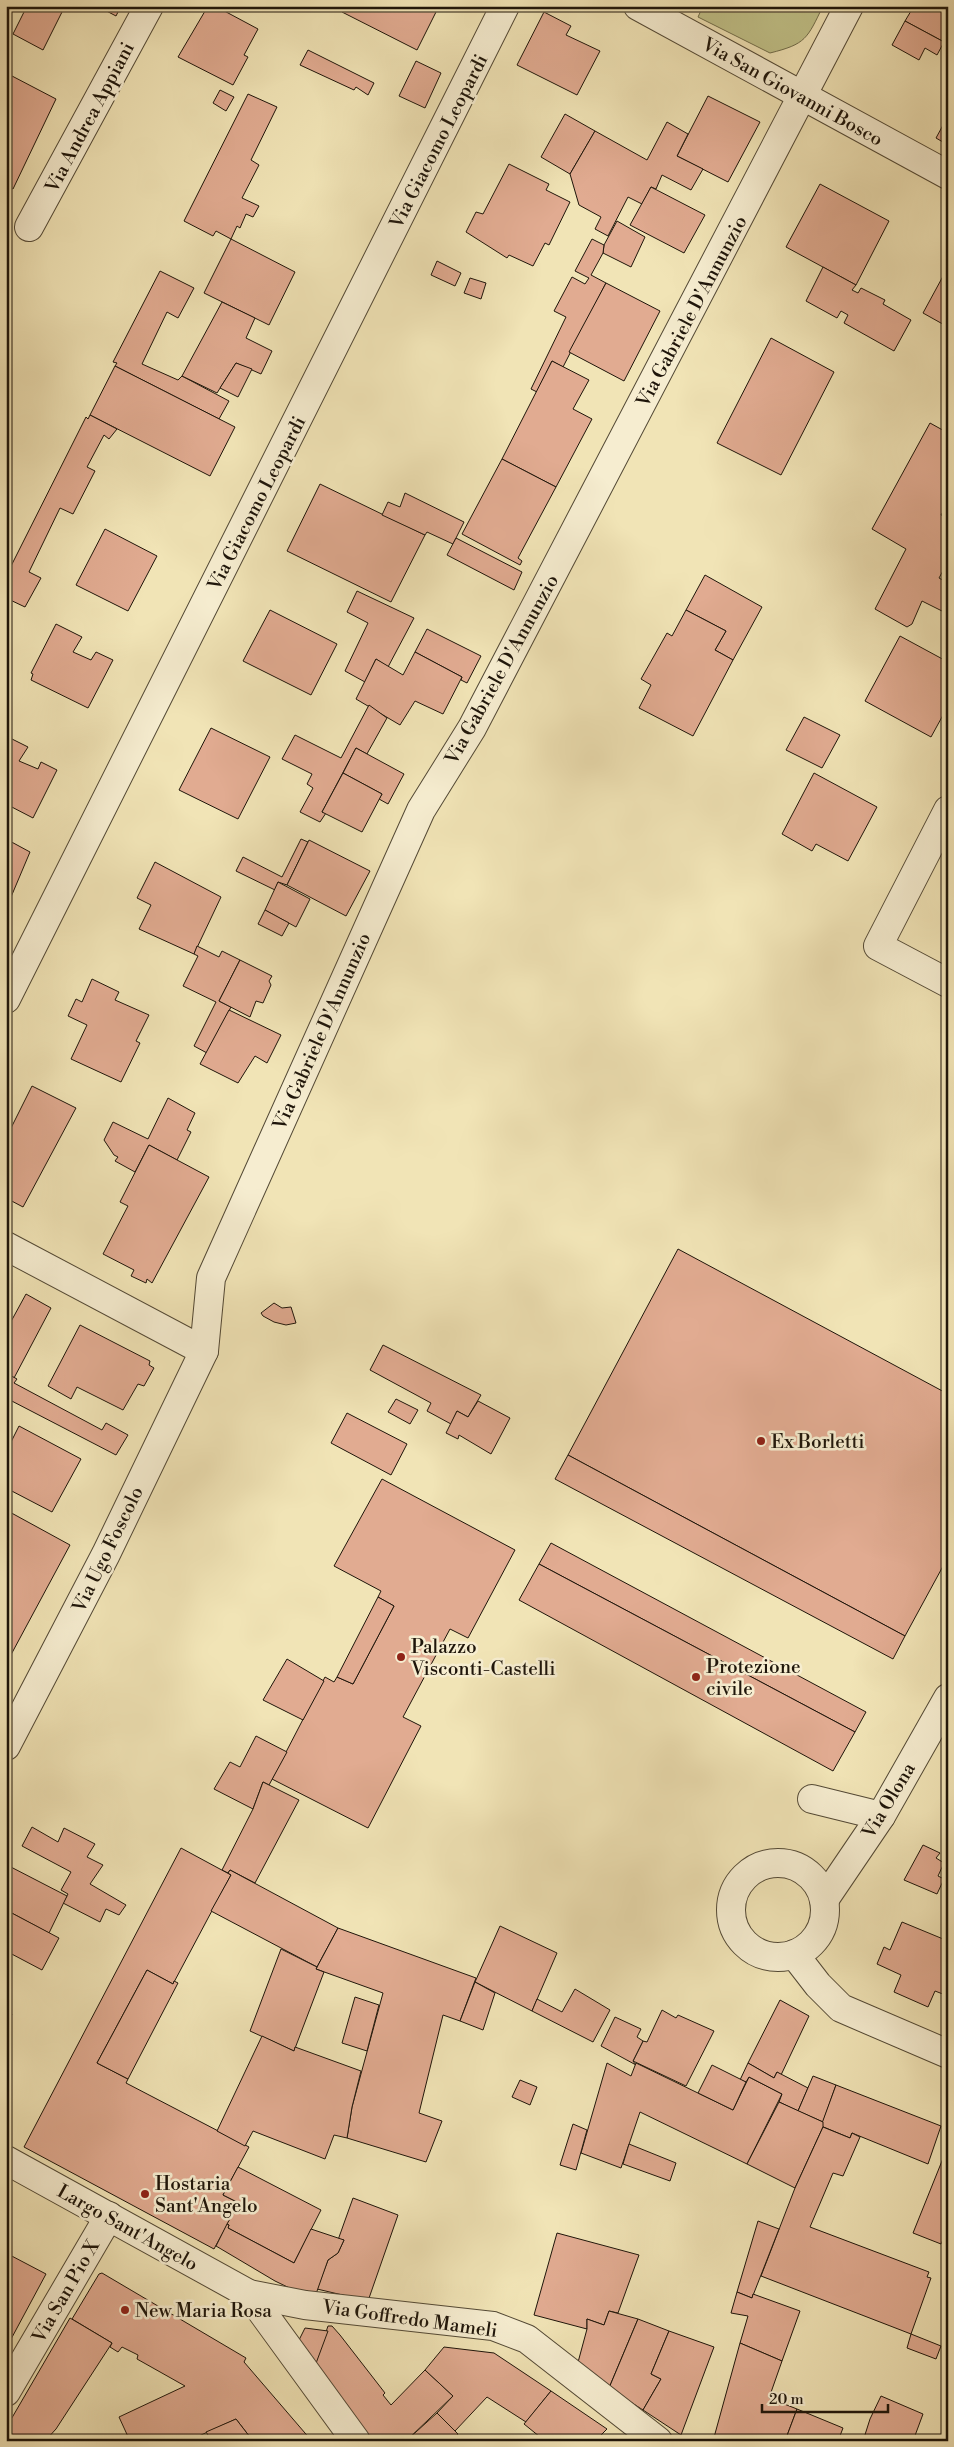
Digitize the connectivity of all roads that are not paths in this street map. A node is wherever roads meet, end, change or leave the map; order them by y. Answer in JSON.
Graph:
{"nodes":[{"id":1,"x":149,"y":6,"type":"edge"},
{"id":2,"x":505,"y":6,"type":"edge"},
{"id":3,"x":638,"y":6,"type":"edge"},
{"id":4,"x":849,"y":6,"type":"edge"},
{"id":5,"x":803,"y":98,"type":"junction"},
{"id":6,"x":948,"y":175,"type":"edge"},
{"id":7,"x":29,"y":227,"type":"dead end"},
{"id":8,"x":948,"y":810,"type":"edge"},
{"id":9,"x":948,"y":983,"type":"edge"},
{"id":10,"x":6,"y":999,"type":"edge"},
{"id":11,"x":6,"y":1246,"type":"edge"},
{"id":12,"x":204,"y":1351,"type":"junction"},
{"id":13,"x":948,"y":1698,"type":"edge"},
{"id":14,"x":6,"y":1746,"type":"edge"},
{"id":15,"x":812,"y":1799,"type":"dead end"},
{"id":16,"x":881,"y":1816,"type":"junction"},
{"id":17,"x":824,"y":1900,"type":"junction"},
{"id":18,"x":794,"y":1954,"type":"junction"},
{"id":19,"x":948,"y":2054,"type":"edge"},
{"id":20,"x":6,"y":2160,"type":"edge"},
{"id":21,"x":109,"y":2216,"type":"junction"},
{"id":22,"x":250,"y":2294,"type":"junction"},
{"id":23,"x":305,"y":2304,"type":"junction"},
{"id":24,"x":281,"y":2338,"type":"junction"},
{"id":25,"x":6,"y":2392,"type":"edge"},
{"id":26,"x":356,"y":2441,"type":"edge"},
{"id":27,"x":658,"y":2441,"type":"edge"}],
"edges":[{"from":1,"to":7,"type":"street","name":"Via Andrea Appiani"},
{"from":2,"to":10,"type":"street","name":"Via Giacomo Leopardi"},
{"from":3,"to":5,"type":"street","name":"Via San Giovanni Bosco"},
{"from":4,"to":5,"type":"street","name":"Via Gabriele D'Annunzio"},
{"from":5,"to":6,"type":"street","name":"Via San Giovanni Bosco"},
{"from":5,"to":12,"type":"street","name":"Via Gabriele D'Annunzio"},
{"from":8,"to":9,"type":"street"},
{"from":11,"to":12,"type":"street"},
{"from":12,"to":14,"type":"street","name":"Via Ugo Foscolo"},
{"from":13,"to":16,"type":"street","name":"Via Olona"},
{"from":15,"to":16,"type":"street"},
{"from":16,"to":17,"type":"street","name":"Via Olona"},
{"from":17,"to":18,"type":"street"},
{"from":17,"to":18,"type":"street"},
{"from":18,"to":19,"type":"street"},
{"from":20,"to":21,"type":"street","name":"Largo Sant'Angelo"},
{"from":21,"to":22,"type":"street","name":"Largo Sant'Angelo"},
{"from":21,"to":25,"type":"street","name":"Via San Pio X"},
{"from":22,"to":23,"type":"street","name":"Via Goffredo Mameli"},
{"from":22,"to":24,"type":"street"},
{"from":23,"to":24,"type":"street","name":"Via Goffredo Mameli"},
{"from":23,"to":27,"type":"street","name":"Via Goffredo Mameli"},
{"from":24,"to":26,"type":"street"}]}
